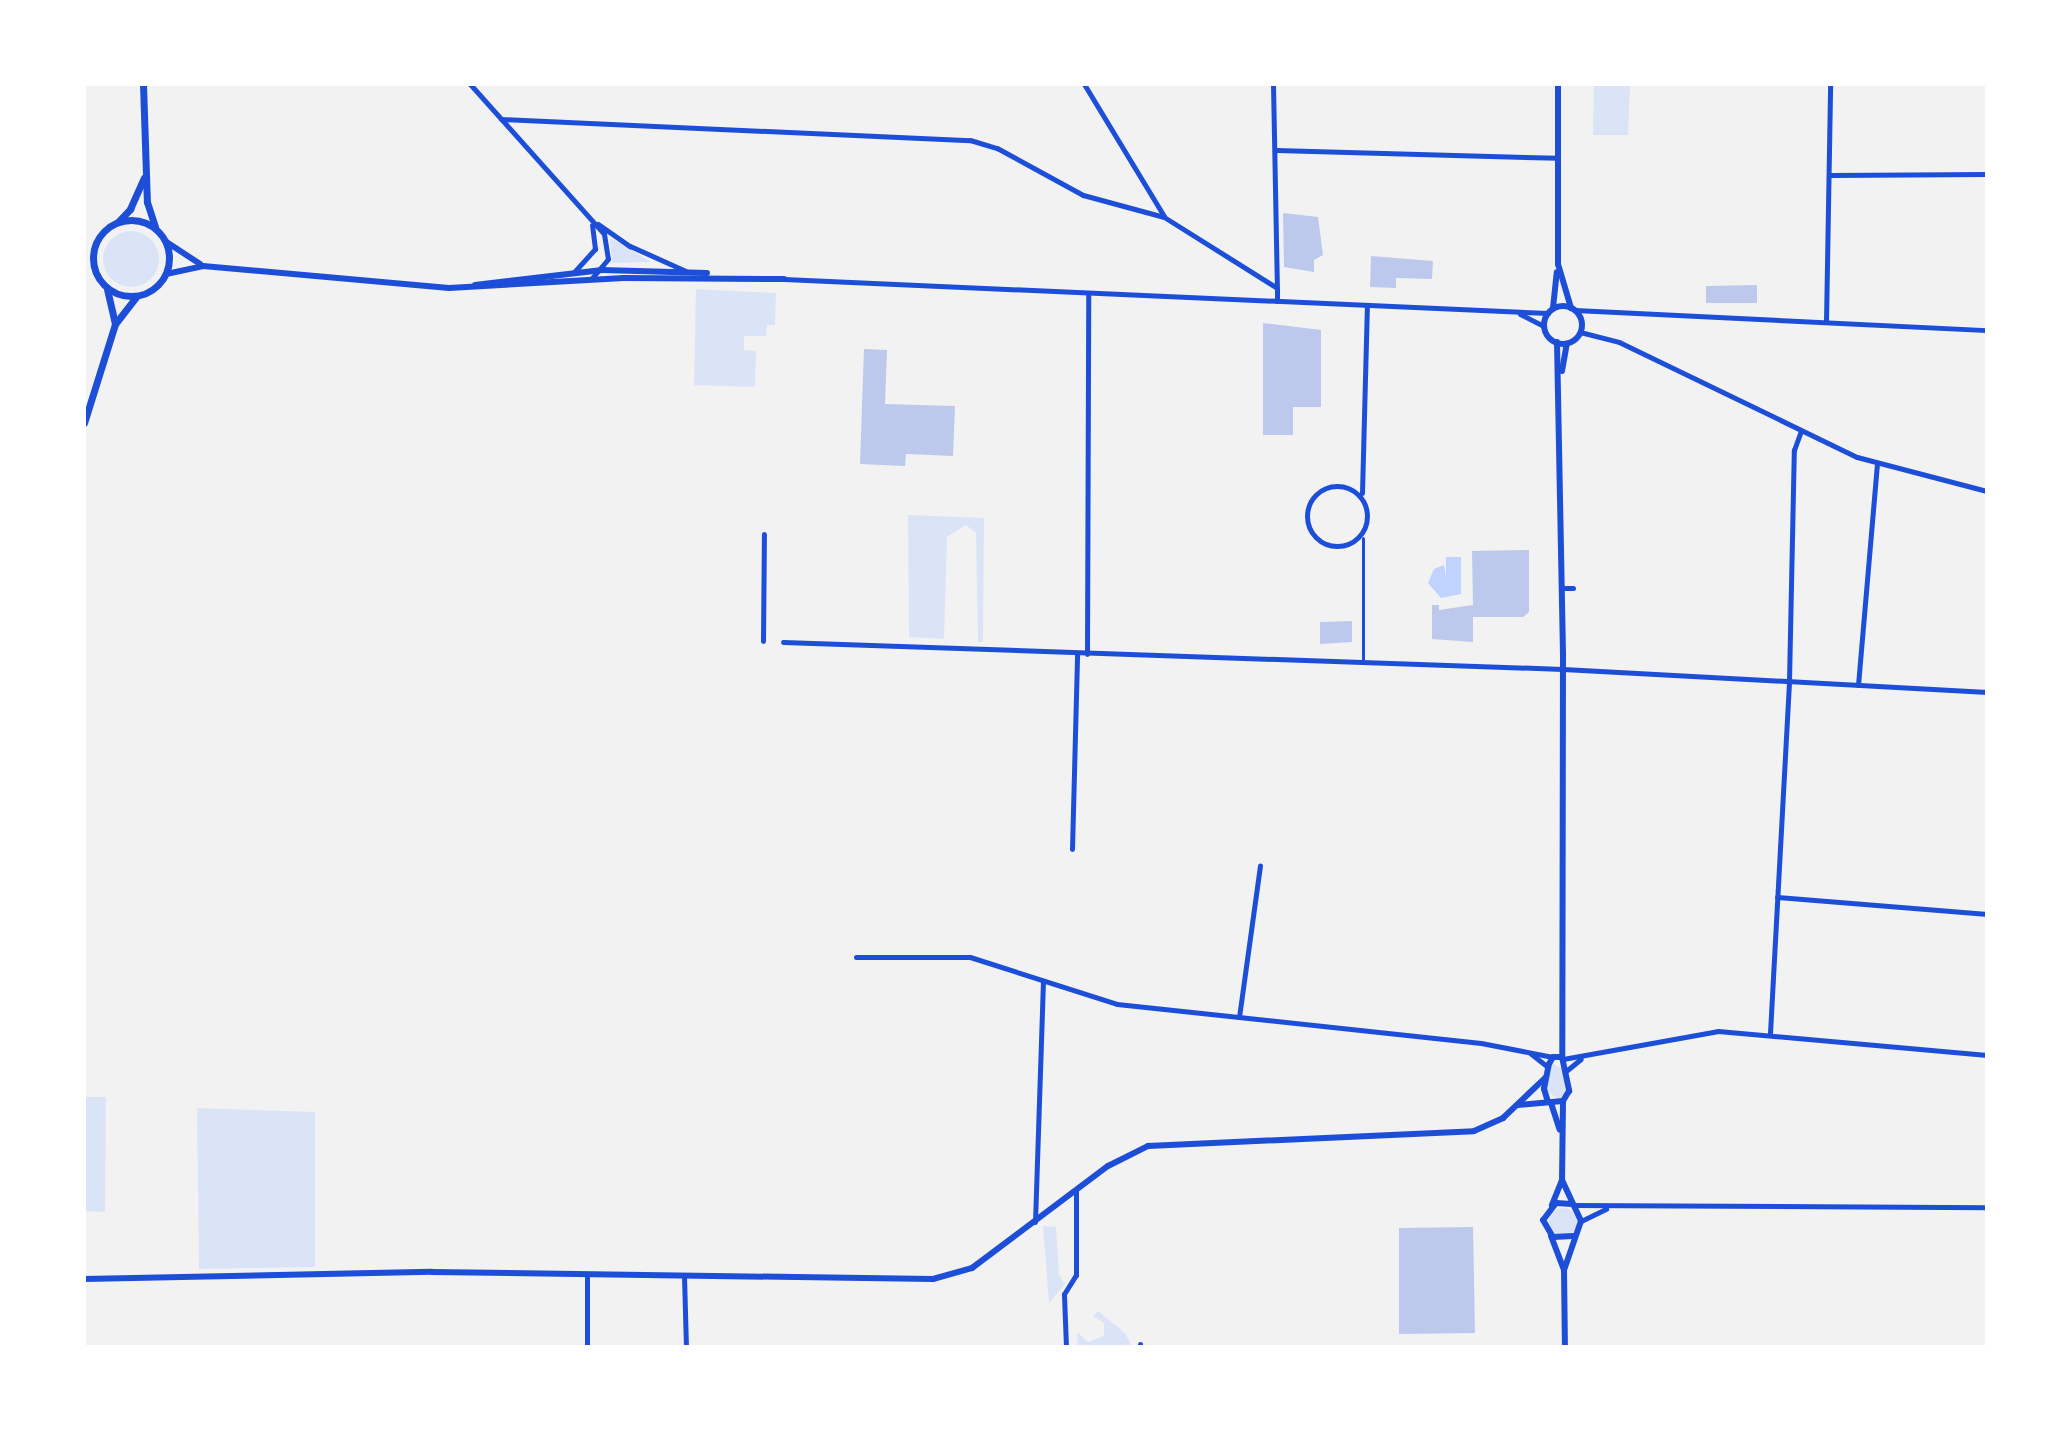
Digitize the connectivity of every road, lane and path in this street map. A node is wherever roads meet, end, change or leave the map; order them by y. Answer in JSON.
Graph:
{"nodes":[{"id":1,"x":143,"y":84,"type":"edge"},
{"id":2,"x":470,"y":84,"type":"edge"},
{"id":3,"x":1084,"y":84,"type":"edge"},
{"id":4,"x":1273,"y":84,"type":"edge"},
{"id":5,"x":1558,"y":84,"type":"edge"},
{"id":6,"x":1830,"y":84,"type":"edge"},
{"id":7,"x":501,"y":119,"type":"junction"},
{"id":8,"x":1276,"y":150,"type":"junction"},
{"id":9,"x":1558,"y":158,"type":"junction"},
{"id":10,"x":146,"y":172,"type":"junction"},
{"id":11,"x":1987,"y":174,"type":"edge"},
{"id":12,"x":1831,"y":175,"type":"junction"},
{"id":13,"x":588,"y":217,"type":"junction"},
{"id":14,"x":1164,"y":217,"type":"junction"},
{"id":15,"x":116,"y":224,"type":"junction"},
{"id":16,"x":156,"y":229,"type":"junction"},
{"id":17,"x":165,"y":241,"type":"junction"},
{"id":18,"x":1558,"y":264,"type":"junction"},
{"id":19,"x":203,"y":266,"type":"junction"},
{"id":20,"x":602,"y":270,"type":"junction"},
{"id":21,"x":575,"y":271,"type":"junction"},
{"id":22,"x":686,"y":271,"type":"junction"},
{"id":23,"x":166,"y":274,"type":"junction"},
{"id":24,"x":738,"y":276,"type":"junction"},
{"id":25,"x":591,"y":279,"type":"junction"},
{"id":26,"x":784,"y":279,"type":"joint"},
{"id":27,"x":103,"y":284,"type":"junction"},
{"id":28,"x":460,"y":288,"type":"junction"},
{"id":29,"x":1277,"y":288,"type":"junction"},
{"id":30,"x":1088,"y":293,"type":"junction"},
{"id":31,"x":138,"y":296,"type":"junction"},
{"id":32,"x":1277,"y":301,"type":"junction"},
{"id":33,"x":1367,"y":305,"type":"junction"},
{"id":34,"x":1573,"y":309,"type":"junction"},
{"id":35,"x":1550,"y":311,"type":"junction"},
{"id":36,"x":1516,"y":312,"type":"junction"},
{"id":37,"x":1826,"y":322,"type":"junction"},
{"id":38,"x":115,"y":324,"type":"junction"},
{"id":39,"x":1544,"y":326,"type":"junction"},
{"id":40,"x":1987,"y":330,"type":"edge"},
{"id":41,"x":1580,"y":332,"type":"junction"},
{"id":42,"x":1557,"y":342,"type":"junction"},
{"id":43,"x":1567,"y":343,"type":"junction"},
{"id":44,"x":1560,"y":394,"type":"junction"},
{"id":45,"x":84,"y":423,"type":"edge"},
{"id":46,"x":1801,"y":431,"type":"junction"},
{"id":47,"x":1877,"y":465,"type":"junction"},
{"id":48,"x":1987,"y":491,"type":"edge"},
{"id":49,"x":1362,"y":494,"type":"junction"},
{"id":50,"x":764,"y":534,"type":"dead end"},
{"id":51,"x":1363,"y":538,"type":"junction"},
{"id":52,"x":1563,"y":588,"type":"junction"},
{"id":53,"x":1573,"y":588,"type":"dead end"},
{"id":54,"x":763,"y":641,"type":"dead end"},
{"id":55,"x":783,"y":642,"type":"dead end"},
{"id":56,"x":1077,"y":654,"type":"junction"},
{"id":57,"x":1087,"y":654,"type":"junction"},
{"id":58,"x":1363,"y":664,"type":"junction"},
{"id":59,"x":1563,"y":669,"type":"junction"},
{"id":60,"x":1789,"y":681,"type":"junction"},
{"id":61,"x":1858,"y":685,"type":"junction"},
{"id":62,"x":1987,"y":692,"type":"edge"},
{"id":63,"x":1072,"y":849,"type":"dead end"},
{"id":64,"x":1260,"y":865,"type":"dead end"},
{"id":65,"x":1777,"y":897,"type":"junction"},
{"id":66,"x":1987,"y":914,"type":"edge"},
{"id":67,"x":856,"y":957,"type":"dead end"},
{"id":68,"x":1043,"y":981,"type":"junction"},
{"id":69,"x":1239,"y":1017,"type":"junction"},
{"id":70,"x":1770,"y":1033,"type":"junction"},
{"id":71,"x":1530,"y":1052,"type":"junction"},
{"id":72,"x":1987,"y":1055,"type":"edge"},
{"id":73,"x":1558,"y":1057,"type":"junction"},
{"id":74,"x":1582,"y":1059,"type":"junction"},
{"id":75,"x":1548,"y":1067,"type":"junction"},
{"id":76,"x":1566,"y":1071,"type":"junction"},
{"id":77,"x":1546,"y":1077,"type":"junction"},
{"id":78,"x":1563,"y":1101,"type":"junction"},
{"id":79,"x":1550,"y":1102,"type":"junction"},
{"id":80,"x":1518,"y":1105,"type":"junction"},
{"id":81,"x":1562,"y":1135,"type":"junction"},
{"id":82,"x":1562,"y":1180,"type":"junction"},
{"id":83,"x":1076,"y":1189,"type":"junction"},
{"id":84,"x":1552,"y":1205,"type":"junction"},
{"id":85,"x":1573,"y":1205,"type":"junction"},
{"id":86,"x":1987,"y":1207,"type":"edge"},
{"id":87,"x":1609,"y":1208,"type":"junction"},
{"id":88,"x":1581,"y":1221,"type":"junction"},
{"id":89,"x":1035,"y":1222,"type":"junction"},
{"id":90,"x":1550,"y":1235,"type":"junction"},
{"id":91,"x":1573,"y":1236,"type":"junction"},
{"id":92,"x":1564,"y":1270,"type":"junction"},
{"id":93,"x":587,"y":1274,"type":"junction"},
{"id":94,"x":684,"y":1276,"type":"junction"},
{"id":95,"x":84,"y":1279,"type":"edge"},
{"id":96,"x":587,"y":1347,"type":"edge"},
{"id":97,"x":686,"y":1347,"type":"edge"},
{"id":98,"x":1066,"y":1347,"type":"edge"},
{"id":99,"x":1565,"y":1347,"type":"edge"}],
"edges":[{"from":1,"to":10,"type":"main road"},
{"from":2,"to":7,"type":"street"},
{"from":3,"to":14,"type":"street"},
{"from":4,"to":8,"type":"street"},
{"from":5,"to":9,"type":"street"},
{"from":6,"to":12,"type":"street"},
{"from":7,"to":13,"type":"street"},
{"from":7,"to":14,"type":"street"},
{"from":8,"to":9,"type":"street"},
{"from":8,"to":29,"type":"street"},
{"from":9,"to":18,"type":"street"},
{"from":10,"to":15,"type":"main road"},
{"from":10,"to":16,"type":"main road"},
{"from":11,"to":12,"type":"street"},
{"from":12,"to":37,"type":"street"},
{"from":13,"to":20,"type":"street"},
{"from":13,"to":21,"type":"street"},
{"from":13,"to":22,"type":"street"},
{"from":14,"to":29,"type":"street"},
{"from":15,"to":16,"type":"main road"},
{"from":15,"to":27,"type":"main road"},
{"from":16,"to":17,"type":"main road"},
{"from":17,"to":19,"type":"street"},
{"from":17,"to":23,"type":"main road"},
{"from":18,"to":34,"type":"street"},
{"from":18,"to":35,"type":"street"},
{"from":19,"to":23,"type":"street"},
{"from":19,"to":28,"type":"street"},
{"from":20,"to":21,"type":"street"},
{"from":20,"to":22,"type":"street"},
{"from":20,"to":25,"type":"street"},
{"from":21,"to":28,"type":"street"},
{"from":22,"to":24,"type":"street"},
{"from":23,"to":31,"type":"main road"},
{"from":24,"to":25,"type":"street"},
{"from":24,"to":26,"type":"street"},
{"from":25,"to":28,"type":"street"},
{"from":26,"to":30,"type":"street"},
{"from":27,"to":31,"type":"main road"},
{"from":27,"to":38,"type":"main road"},
{"from":29,"to":32,"type":"street"},
{"from":30,"to":32,"type":"street"},
{"from":30,"to":57,"type":"street"},
{"from":31,"to":38,"type":"main road"},
{"from":32,"to":33,"type":"street"},
{"from":33,"to":36,"type":"street"},
{"from":33,"to":49,"type":"street"},
{"from":34,"to":35,"type":"street"},
{"from":34,"to":37,"type":"street"},
{"from":34,"to":41,"type":"street"},
{"from":35,"to":36,"type":"street"},
{"from":35,"to":39,"type":"street"},
{"from":36,"to":39,"type":"street"},
{"from":37,"to":40,"type":"street"},
{"from":38,"to":45,"type":"main road"},
{"from":39,"to":42,"type":"street"},
{"from":41,"to":43,"type":"street"},
{"from":41,"to":46,"type":"street"},
{"from":42,"to":43,"type":"street"},
{"from":42,"to":44,"type":"street"},
{"from":43,"to":44,"type":"street"},
{"from":44,"to":52,"type":"street"},
{"from":46,"to":47,"type":"street"},
{"from":46,"to":60,"type":"street"},
{"from":47,"to":48,"type":"street"},
{"from":47,"to":61,"type":"street"},
{"from":49,"to":51,"type":"street"},
{"from":49,"to":51,"type":"street"},
{"from":50,"to":54,"type":"street"},
{"from":51,"to":58,"type":"street"},
{"from":52,"to":53,"type":"street"},
{"from":52,"to":59,"type":"street"},
{"from":55,"to":56,"type":"street"},
{"from":56,"to":57,"type":"street"},
{"from":56,"to":63,"type":"street"},
{"from":57,"to":58,"type":"street"},
{"from":58,"to":59,"type":"street"},
{"from":59,"to":60,"type":"street"},
{"from":59,"to":73,"type":"street"},
{"from":60,"to":61,"type":"street"},
{"from":60,"to":65,"type":"street"},
{"from":61,"to":62,"type":"street"},
{"from":64,"to":69,"type":"street"},
{"from":65,"to":66,"type":"street"},
{"from":65,"to":70,"type":"street"},
{"from":67,"to":68,"type":"street"},
{"from":68,"to":69,"type":"street"},
{"from":68,"to":89,"type":"street"},
{"from":69,"to":71,"type":"street"},
{"from":70,"to":72,"type":"street"},
{"from":70,"to":74,"type":"street"},
{"from":71,"to":73,"type":"street"},
{"from":71,"to":75,"type":"street"},
{"from":73,"to":74,"type":"street"},
{"from":73,"to":75,"type":"street"},
{"from":73,"to":76,"type":"street"},
{"from":74,"to":76,"type":"street"},
{"from":75,"to":77,"type":"street"},
{"from":76,"to":78,"type":"street"},
{"from":77,"to":79,"type":"street"},
{"from":77,"to":80,"type":"street"},
{"from":78,"to":79,"type":"street"},
{"from":78,"to":81,"type":"street"},
{"from":79,"to":80,"type":"street"},
{"from":79,"to":81,"type":"street"},
{"from":80,"to":83,"type":"street"},
{"from":81,"to":82,"type":"street"},
{"from":82,"to":84,"type":"street"},
{"from":82,"to":85,"type":"street"},
{"from":83,"to":89,"type":"street"},
{"from":83,"to":98,"type":"street"},
{"from":84,"to":85,"type":"street"},
{"from":84,"to":90,"type":"street"},
{"from":85,"to":87,"type":"street"},
{"from":85,"to":88,"type":"street"},
{"from":86,"to":87,"type":"street"},
{"from":87,"to":88,"type":"street"},
{"from":88,"to":91,"type":"street"},
{"from":89,"to":94,"type":"street"},
{"from":90,"to":91,"type":"street"},
{"from":90,"to":92,"type":"street"},
{"from":91,"to":92,"type":"street"},
{"from":92,"to":99,"type":"street"},
{"from":93,"to":94,"type":"street"},
{"from":93,"to":95,"type":"street"},
{"from":93,"to":96,"type":"street"},
{"from":94,"to":97,"type":"street"}]}
